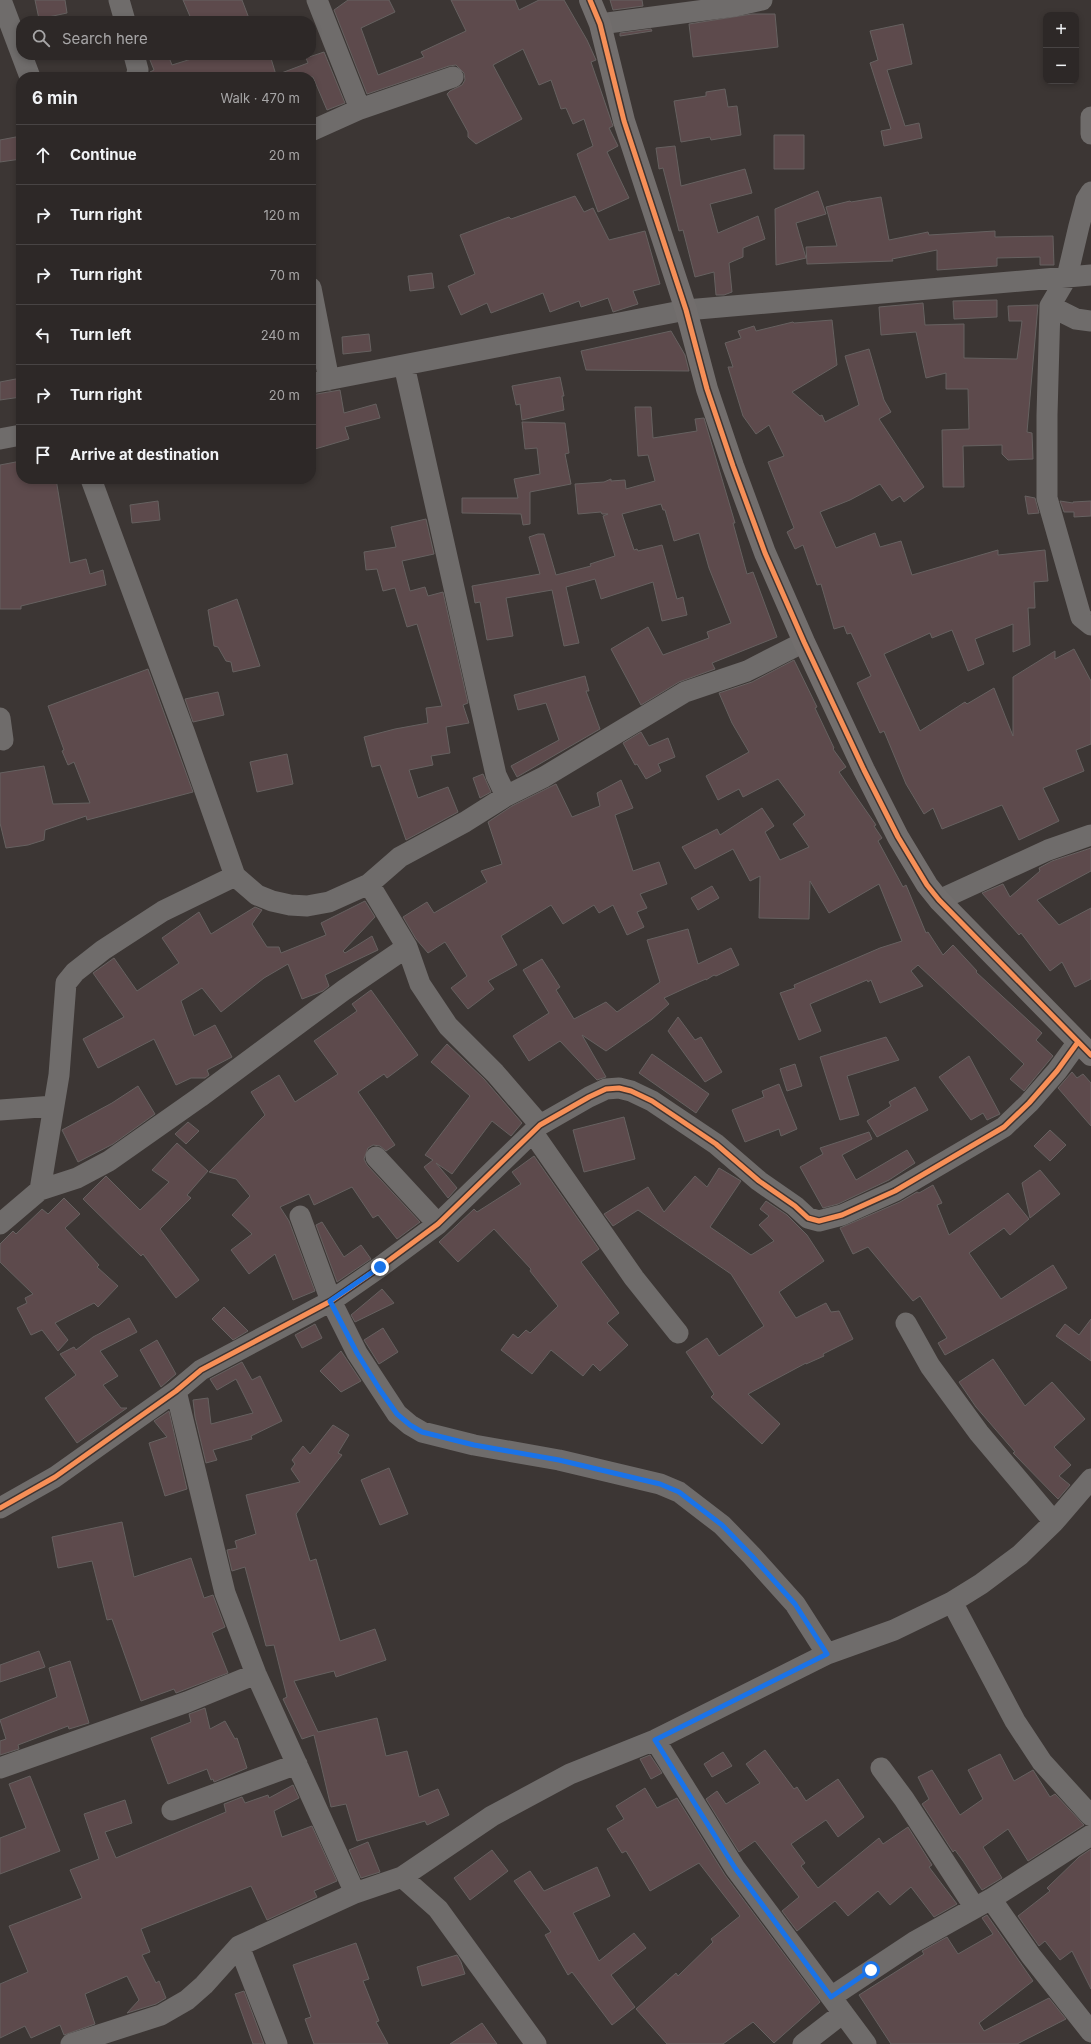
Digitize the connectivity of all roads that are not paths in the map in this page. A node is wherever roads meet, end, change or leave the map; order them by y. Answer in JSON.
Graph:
{"nodes":[{"id":1,"x":1,"y":0,"type":"edge"},
{"id":2,"x":119,"y":0,"type":"edge"},
{"id":3,"x":316,"y":0,"type":"edge"},
{"id":4,"x":590,"y":0,"type":"edge"},
{"id":5,"x":762,"y":0,"type":"edge"},
{"id":6,"x":124,"y":16,"type":"edge"},
{"id":7,"x":600,"y":24,"type":"junction"},
{"id":8,"x":16,"y":40,"type":"edge"},
{"id":9,"x":24,"y":60,"type":"edge"},
{"id":10,"x":135,"y":60,"type":"edge"},
{"id":11,"x":28,"y":72,"type":"edge"},
{"id":12,"x":137,"y":72,"type":"edge"},
{"id":13,"x":452,"y":77,"type":"dead end"},
{"id":14,"x":360,"y":109,"type":"junction"},
{"id":15,"x":1091,"y":116,"type":"edge"},
{"id":16,"x":316,"y":128,"type":"edge"},
{"id":17,"x":1091,"y":134,"type":"edge"},
{"id":18,"x":1091,"y":192,"type":"edge"},
{"id":19,"x":1091,"y":275,"type":"edge"},
{"id":20,"x":1067,"y":277,"type":"junction"},
{"id":21,"x":1050,"y":306,"type":"junction"},
{"id":22,"x":686,"y":310,"type":"junction"},
{"id":23,"x":1091,"y":321,"type":"edge"},
{"id":24,"x":316,"y":340,"type":"edge"},
{"id":25,"x":404,"y":366,"type":"junction"},
{"id":26,"x":320,"y":381,"type":"edge"},
{"id":27,"x":16,"y":436,"type":"edge"},
{"id":28,"x":0,"y":439,"type":"edge"},
{"id":29,"x":93,"y":484,"type":"edge"},
{"id":30,"x":1091,"y":625,"type":"edge"},
{"id":31,"x":804,"y":642,"type":"junction"},
{"id":32,"x":0,"y":718,"type":"edge"},
{"id":33,"x":3,"y":740,"type":"dead end"},
{"id":34,"x":506,"y":796,"type":"junction"},
{"id":35,"x":1091,"y":835,"type":"edge"},
{"id":36,"x":235,"y":876,"type":"junction"},
{"id":37,"x":369,"y":884,"type":"junction"},
{"id":38,"x":939,"y":900,"type":"junction"},
{"id":39,"x":407,"y":948,"type":"junction"},
{"id":40,"x":1085,"y":1049,"type":"edge"},
{"id":41,"x":54,"y":1106,"type":"junction"},
{"id":42,"x":0,"y":1110,"type":"edge"},
{"id":43,"x":537,"y":1129,"type":"junction"},
{"id":44,"x":376,"y":1157,"type":"dead end"},
{"id":45,"x":40,"y":1190,"type":"junction"},
{"id":46,"x":300,"y":1216,"type":"dead end"},
{"id":47,"x":0,"y":1224,"type":"edge"},
{"id":48,"x":438,"y":1224,"type":"junction"},
{"id":49,"x":330,"y":1301,"type":"junction"},
{"id":50,"x":906,"y":1323,"type":"dead end"},
{"id":51,"x":678,"y":1333,"type":"dead end"},
{"id":52,"x":176,"y":1391,"type":"junction"},
{"id":53,"x":1091,"y":1479,"type":"edge"},
{"id":54,"x":0,"y":1508,"type":"edge"},
{"id":55,"x":1054,"y":1522,"type":"junction"},
{"id":56,"x":952,"y":1602,"type":"junction"},
{"id":57,"x":827,"y":1654,"type":"junction"},
{"id":58,"x":256,"y":1674,"type":"junction"},
{"id":59,"x":655,"y":1740,"type":"junction"},
{"id":60,"x":296,"y":1764,"type":"junction"},
{"id":61,"x":0,"y":1768,"type":"edge"},
{"id":62,"x":881,"y":1768,"type":"dead end"},
{"id":63,"x":172,"y":1810,"type":"dead end"},
{"id":64,"x":1091,"y":1816,"type":"edge"},
{"id":65,"x":1091,"y":1835,"type":"edge"},
{"id":66,"x":402,"y":1876,"type":"junction"},
{"id":67,"x":355,"y":1893,"type":"junction"},
{"id":68,"x":983,"y":1903,"type":"junction"},
{"id":69,"x":239,"y":1946,"type":"junction"},
{"id":70,"x":837,"y":2005,"type":"junction"},
{"id":71,"x":1091,"y":2032,"type":"edge"},
{"id":72,"x":71,"y":2044,"type":"edge"},
{"id":73,"x":277,"y":2044,"type":"edge"},
{"id":74,"x":536,"y":2044,"type":"edge"},
{"id":75,"x":803,"y":2044,"type":"edge"},
{"id":76,"x":866,"y":2044,"type":"edge"}],
"edges":[{"from":1,"to":8,"type":"street"},
{"from":2,"to":6,"type":"street"},
{"from":3,"to":14,"type":"street"},
{"from":4,"to":7,"type":"street"},
{"from":5,"to":7,"type":"street"},
{"from":7,"to":22,"type":"street"},
{"from":9,"to":11,"type":"street"},
{"from":10,"to":12,"type":"street"},
{"from":13,"to":14,"type":"street"},
{"from":14,"to":16,"type":"street"},
{"from":15,"to":17,"type":"street"},
{"from":18,"to":20,"type":"street"},
{"from":19,"to":20,"type":"street"},
{"from":20,"to":21,"type":"street"},
{"from":20,"to":22,"type":"street"},
{"from":21,"to":23,"type":"street"},
{"from":21,"to":30,"type":"street"},
{"from":22,"to":25,"type":"street"},
{"from":22,"to":31,"type":"street"},
{"from":24,"to":26,"type":"street"},
{"from":25,"to":26,"type":"street"},
{"from":25,"to":34,"type":"street"},
{"from":27,"to":28,"type":"street"},
{"from":29,"to":36,"type":"street"},
{"from":31,"to":34,"type":"street"},
{"from":31,"to":38,"type":"street"},
{"from":32,"to":33,"type":"street"},
{"from":34,"to":37,"type":"street"},
{"from":35,"to":38,"type":"street"},
{"from":36,"to":37,"type":"street"},
{"from":36,"to":41,"type":"street"},
{"from":37,"to":39,"type":"street"},
{"from":38,"to":40,"type":"street"},
{"from":39,"to":43,"type":"street"},
{"from":39,"to":45,"type":"street"},
{"from":40,"to":43,"type":"street"},
{"from":41,"to":42,"type":"street"},
{"from":41,"to":45,"type":"street"},
{"from":43,"to":48,"type":"street"},
{"from":43,"to":51,"type":"street"},
{"from":44,"to":48,"type":"street"},
{"from":45,"to":47,"type":"street"},
{"from":46,"to":49,"type":"street"},
{"from":48,"to":49,"type":"street"},
{"from":49,"to":52,"type":"street"},
{"from":49,"to":57,"type":"street"},
{"from":50,"to":55,"type":"street"},
{"from":52,"to":54,"type":"street"},
{"from":52,"to":58,"type":"street"},
{"from":53,"to":55,"type":"street"},
{"from":55,"to":56,"type":"street"},
{"from":56,"to":57,"type":"street"},
{"from":56,"to":64,"type":"street"},
{"from":57,"to":59,"type":"street"},
{"from":58,"to":60,"type":"street"},
{"from":58,"to":61,"type":"street"},
{"from":59,"to":66,"type":"street"},
{"from":59,"to":70,"type":"street"},
{"from":60,"to":63,"type":"street"},
{"from":60,"to":67,"type":"street"},
{"from":62,"to":68,"type":"street"},
{"from":65,"to":68,"type":"street"},
{"from":66,"to":67,"type":"street"},
{"from":66,"to":74,"type":"street"},
{"from":67,"to":69,"type":"street"},
{"from":68,"to":70,"type":"street"},
{"from":68,"to":71,"type":"street"},
{"from":69,"to":72,"type":"street"},
{"from":69,"to":73,"type":"street"},
{"from":70,"to":75,"type":"street"},
{"from":70,"to":76,"type":"street"}]}
